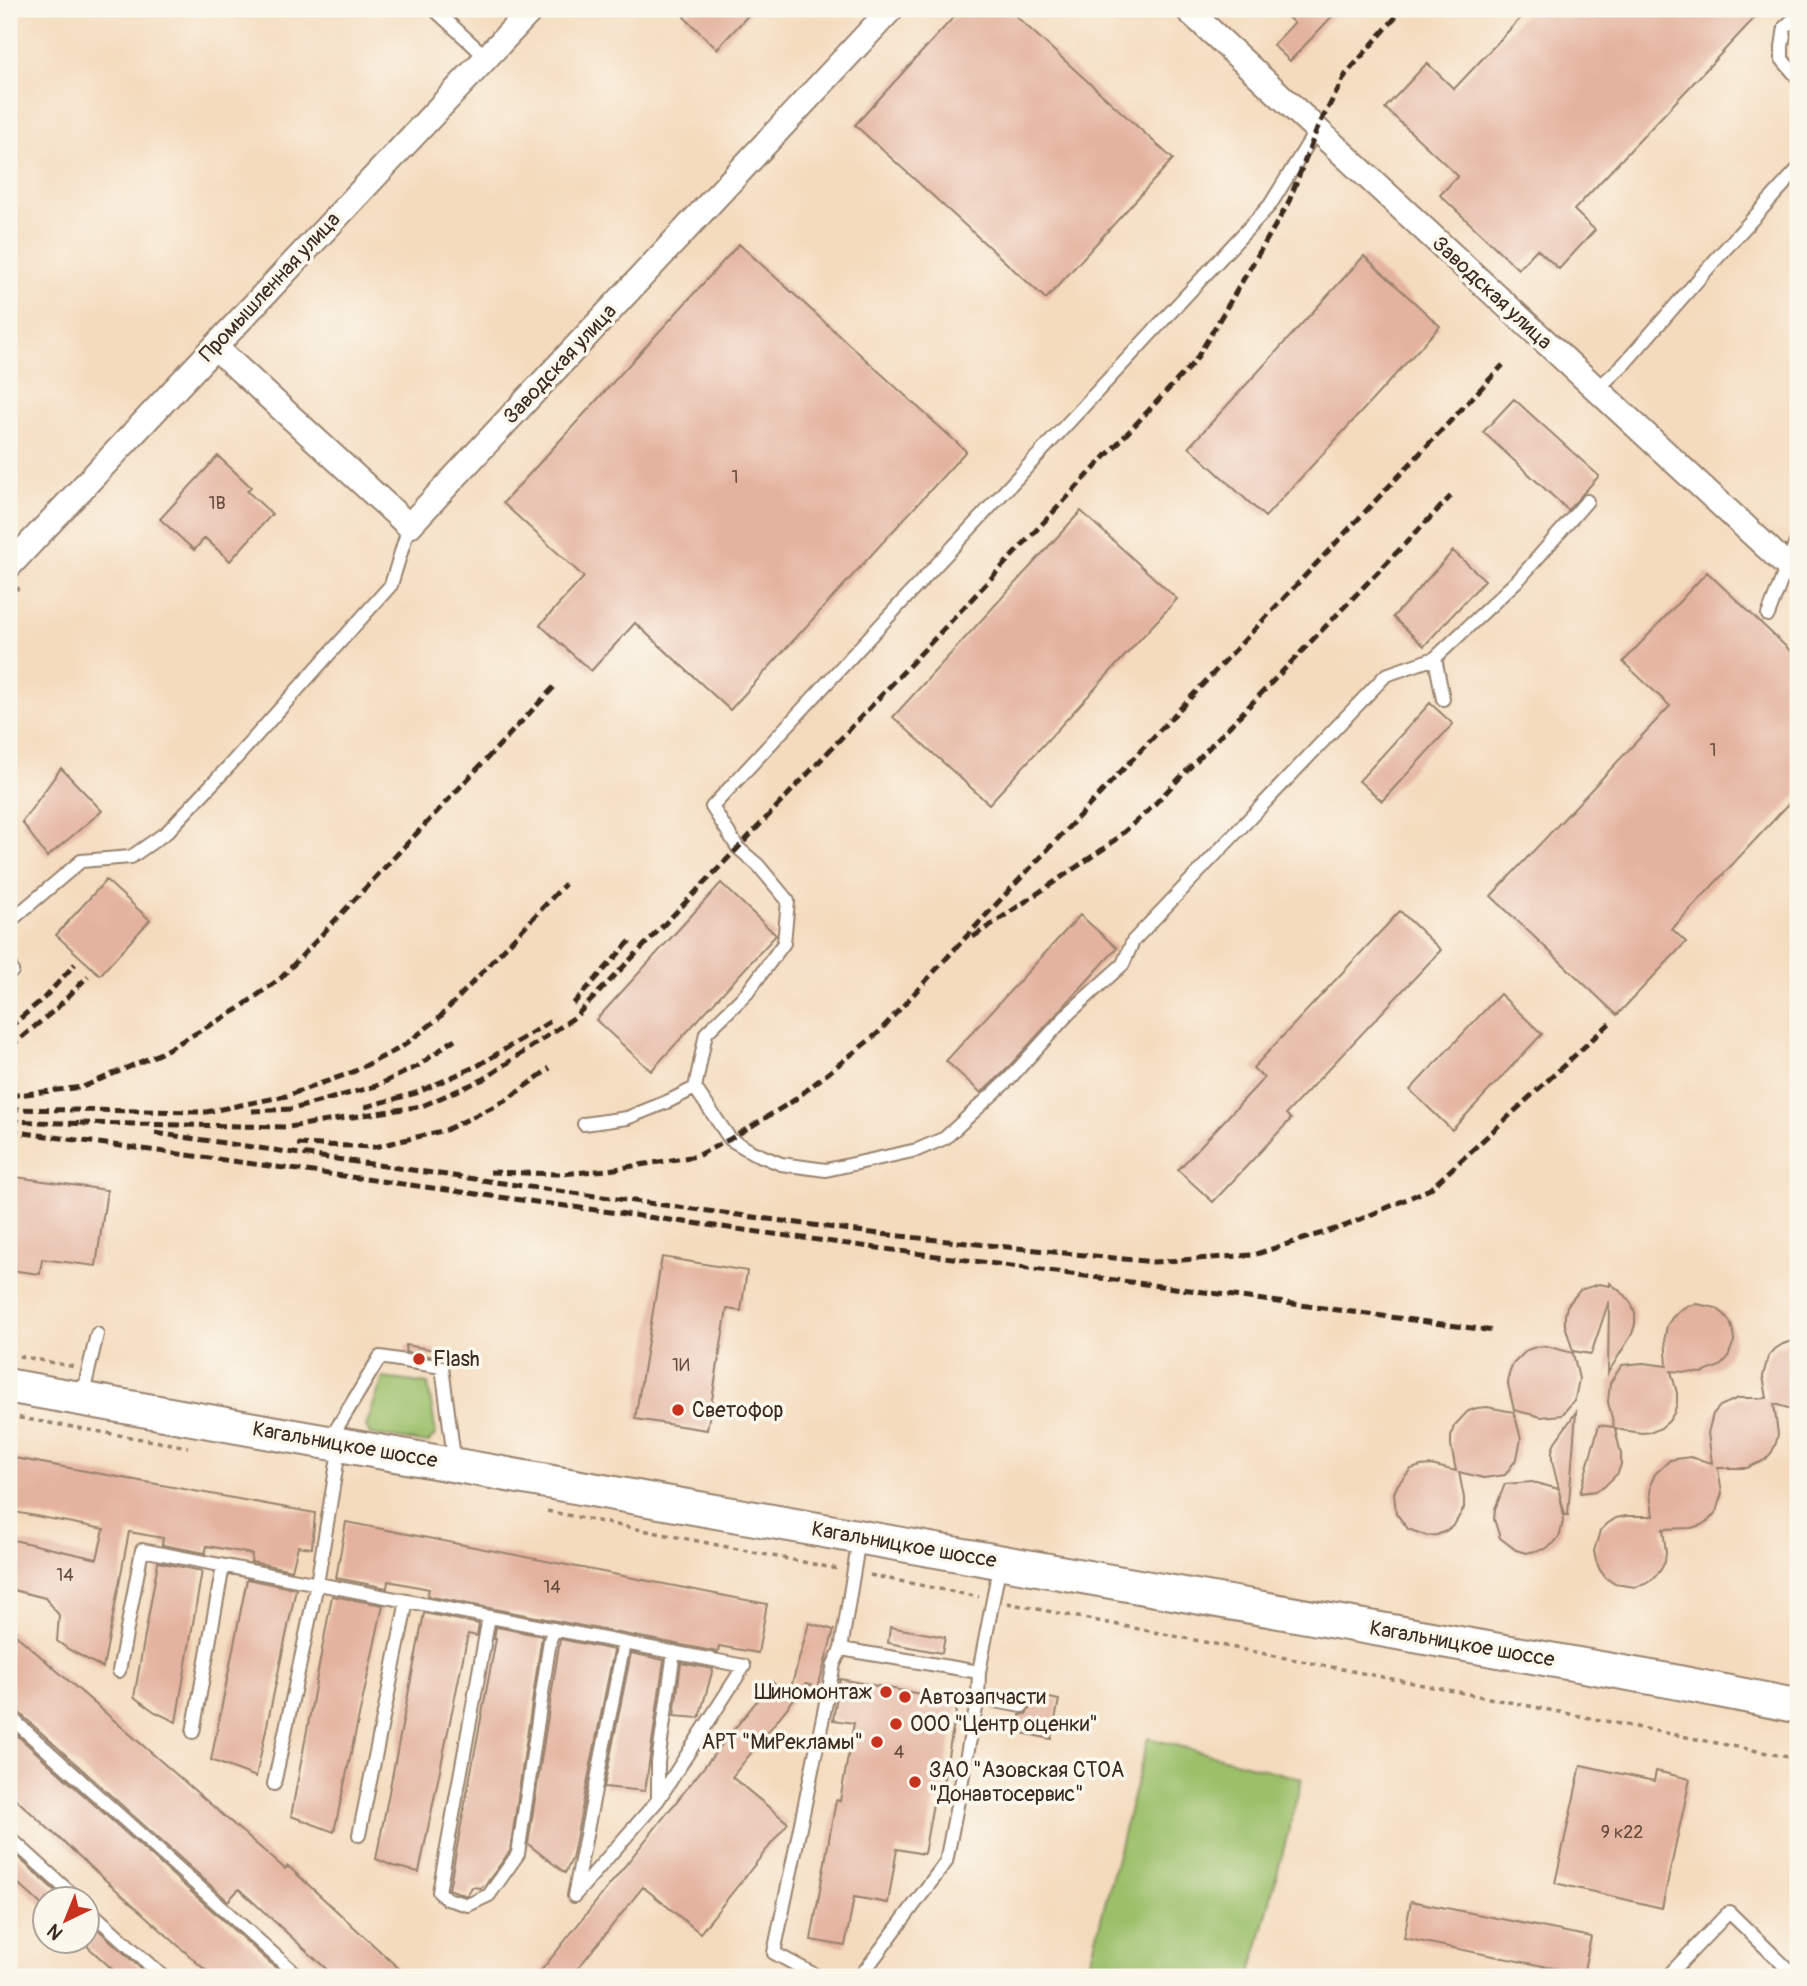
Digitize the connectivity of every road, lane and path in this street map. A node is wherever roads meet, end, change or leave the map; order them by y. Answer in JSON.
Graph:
{"nodes":[{"id":1,"x":434,"y":9,"type":"edge"},
{"id":2,"x":532,"y":9,"type":"edge"},
{"id":3,"x":891,"y":9,"type":"edge"},
{"id":4,"x":1187,"y":9,"type":"edge"},
{"id":5,"x":1798,"y":15,"type":"edge"},
{"id":6,"x":486,"y":57,"type":"junction"},
{"id":7,"x":1798,"y":78,"type":"edge"},
{"id":8,"x":1317,"y":129,"type":"junction"},
{"id":9,"x":1798,"y":169,"type":"edge"},
{"id":10,"x":215,"y":347,"type":"junction"},
{"id":11,"x":1597,"y":390,"type":"junction"},
{"id":12,"x":1587,"y":501,"type":"dead end"},
{"id":13,"x":409,"y":526,"type":"junction"},
{"id":14,"x":1798,"y":537,"type":"edge"},
{"id":15,"x":9,"y":566,"type":"edge"},
{"id":16,"x":1793,"y":572,"type":"edge"},
{"id":17,"x":1768,"y":615,"type":"dead end"},
{"id":18,"x":1436,"y":658,"type":"junction"},
{"id":19,"x":1443,"y":699,"type":"dead end"},
{"id":20,"x":9,"y":922,"type":"edge"},
{"id":21,"x":695,"y":1088,"type":"junction"},
{"id":22,"x":584,"y":1124,"type":"dead end"},
{"id":23,"x":97,"y":1334,"type":"dead end"},
{"id":24,"x":9,"y":1354,"type":"edge"},
{"id":25,"x":85,"y":1384,"type":"junction"},
{"id":26,"x":9,"y":1386,"type":"edge"},
{"id":27,"x":9,"y":1416,"type":"edge"},
{"id":28,"x":334,"y":1443,"type":"junction"},
{"id":29,"x":199,"y":1449,"type":"dead end"},
{"id":30,"x":455,"y":1465,"type":"junction"},
{"id":31,"x":543,"y":1510,"type":"dead end"},
{"id":32,"x":859,"y":1537,"type":"junction"},
{"id":33,"x":1000,"y":1562,"type":"junction"},
{"id":34,"x":223,"y":1566,"type":"junction"},
{"id":35,"x":853,"y":1572,"type":"junction"},
{"id":36,"x":317,"y":1584,"type":"junction"},
{"id":37,"x":994,"y":1600,"type":"junction"},
{"id":38,"x":407,"y":1601,"type":"junction"},
{"id":39,"x":489,"y":1617,"type":"junction"},
{"id":40,"x":554,"y":1629,"type":"junction"},
{"id":41,"x":624,"y":1643,"type":"junction"},
{"id":42,"x":841,"y":1649,"type":"junction"},
{"id":43,"x":674,"y":1652,"type":"junction"},
{"id":44,"x":119,"y":1671,"type":"dead end"},
{"id":45,"x":979,"y":1672,"type":"junction"},
{"id":46,"x":978,"y":1698,"type":"junction"},
{"id":47,"x":1022,"y":1706,"type":"dead end"},
{"id":48,"x":1798,"y":1706,"type":"edge"},
{"id":49,"x":9,"y":1716,"type":"edge"},
{"id":50,"x":193,"y":1732,"type":"dead end"},
{"id":51,"x":1798,"y":1759,"type":"edge"},
{"id":52,"x":274,"y":1784,"type":"dead end"},
{"id":53,"x":658,"y":1800,"type":"junction"},
{"id":54,"x":359,"y":1835,"type":"dead end"},
{"id":55,"x":9,"y":1838,"type":"edge"},
{"id":56,"x":60,"y":1884,"type":"edge"},
{"id":57,"x":102,"y":1922,"type":"edge"},
{"id":58,"x":163,"y":1977,"type":"edge"},
{"id":59,"x":299,"y":1977,"type":"edge"},
{"id":60,"x":819,"y":1977,"type":"edge"},
{"id":61,"x":860,"y":1977,"type":"edge"},
{"id":62,"x":1667,"y":1977,"type":"edge"},
{"id":63,"x":1796,"y":1977,"type":"edge"}],
"edges":[{"from":1,"to":6,"type":"lane"},
{"from":2,"to":6,"type":"street","name":"Промышленная улица"},
{"from":3,"to":13,"type":"street","name":"Заводская улица"},
{"from":4,"to":8,"type":"street","name":"Заводская улица"},
{"from":5,"to":7,"type":"lane"},
{"from":6,"to":10,"type":"street","name":"Промышленная улица"},
{"from":8,"to":11,"type":"street","name":"Заводская улица"},
{"from":8,"to":21,"type":"lane"},
{"from":9,"to":11,"type":"lane"},
{"from":10,"to":13,"type":"street"},
{"from":10,"to":15,"type":"street","name":"Промышленная улица"},
{"from":11,"to":16,"type":"street","name":"Заводская улица"},
{"from":12,"to":18,"type":"lane"},
{"from":13,"to":20,"type":"lane"},
{"from":14,"to":16,"type":"lane"},
{"from":16,"to":17,"type":"lane"},
{"from":18,"to":19,"type":"lane"},
{"from":18,"to":21,"type":"lane"},
{"from":21,"to":22,"type":"lane"},
{"from":23,"to":25,"type":"lane"},
{"from":24,"to":25,"type":"path"},
{"from":25,"to":26,"type":"main road","name":"Кагальницкое шоссе"},
{"from":25,"to":28,"type":"main road","name":"Кагальницкое шоссе"},
{"from":27,"to":29,"type":"path"},
{"from":28,"to":30,"type":"main road","name":"Кагальницкое шоссе"},
{"from":28,"to":30,"type":"lane"},
{"from":28,"to":36,"type":"lane"},
{"from":30,"to":32,"type":"main road","name":"Кагальницкое шоссе"},
{"from":31,"to":35,"type":"path"},
{"from":32,"to":33,"type":"main road","name":"Кагальницкое шоссе"},
{"from":32,"to":35,"type":"lane"},
{"from":33,"to":37,"type":"lane"},
{"from":33,"to":48,"type":"main road","name":"Кагальницкое шоссе"},
{"from":34,"to":36,"type":"lane"},
{"from":34,"to":44,"type":"lane"},
{"from":34,"to":50,"type":"lane"},
{"from":35,"to":37,"type":"path"},
{"from":35,"to":42,"type":"lane"},
{"from":36,"to":38,"type":"lane"},
{"from":36,"to":52,"type":"lane"},
{"from":37,"to":45,"type":"lane"},
{"from":37,"to":51,"type":"path"},
{"from":38,"to":39,"type":"lane"},
{"from":38,"to":54,"type":"lane"},
{"from":39,"to":40,"type":"lane"},
{"from":39,"to":40,"type":"lane"},
{"from":40,"to":41,"type":"lane"},
{"from":41,"to":43,"type":"lane"},
{"from":41,"to":53,"type":"lane"},
{"from":42,"to":45,"type":"lane"},
{"from":42,"to":60,"type":"lane"},
{"from":43,"to":53,"type":"lane"},
{"from":43,"to":53,"type":"lane"},
{"from":45,"to":46,"type":"lane"},
{"from":46,"to":47,"type":"lane"},
{"from":46,"to":61,"type":"lane"},
{"from":49,"to":59,"type":"lane"},
{"from":55,"to":56,"type":"lane"},
{"from":57,"to":58,"type":"lane"},
{"from":62,"to":63,"type":"lane"}]}
